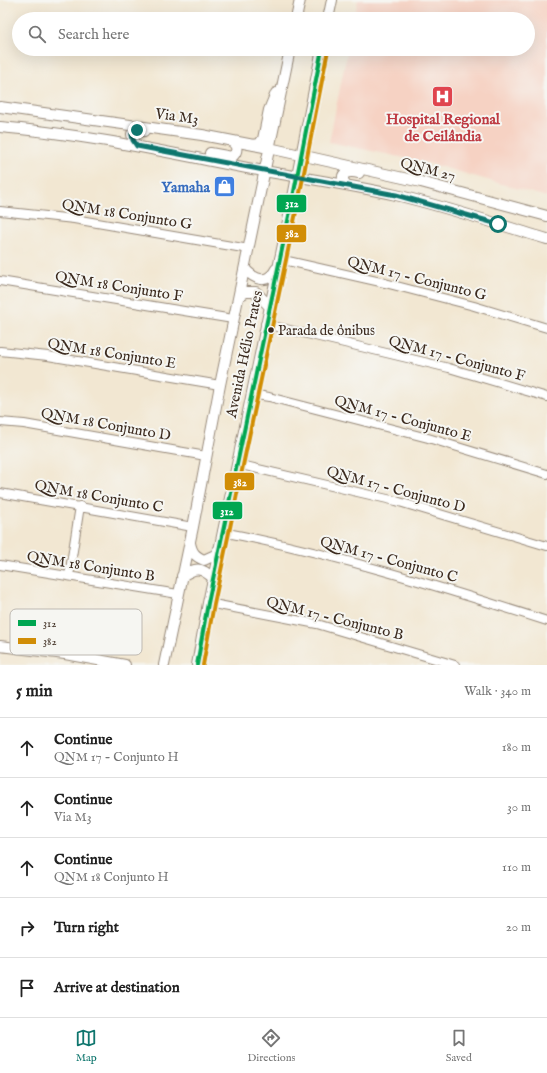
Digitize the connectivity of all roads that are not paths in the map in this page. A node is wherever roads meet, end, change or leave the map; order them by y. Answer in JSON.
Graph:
{"nodes":[{"id":1,"x":300,"y":0,"type":"edge"},
{"id":2,"x":332,"y":0,"type":"edge"},
{"id":3,"x":297,"y":12,"type":"edge"},
{"id":4,"x":329,"y":12,"type":"edge"},
{"id":5,"x":289,"y":56,"type":"edge"},
{"id":6,"x":321,"y":56,"type":"edge"},
{"id":7,"x":285,"y":73,"type":"junction"},
{"id":8,"x":0,"y":107,"type":"edge"},
{"id":9,"x":0,"y":127,"type":"edge"},
{"id":10,"x":202,"y":135,"type":"junction"},
{"id":11,"x":231,"y":141,"type":"junction"},
{"id":12,"x":253,"y":145,"type":"junction"},
{"id":13,"x":137,"y":146,"type":"junction"},
{"id":14,"x":269,"y":148,"type":"junction"},
{"id":15,"x":167,"y":151,"type":"junction"},
{"id":16,"x":301,"y":155,"type":"junction"},
{"id":17,"x":265,"y":170,"type":"junction"},
{"id":18,"x":297,"y":176,"type":"junction"},
{"id":19,"x":412,"y":180,"type":"junction"},
{"id":20,"x":346,"y":185,"type":"junction"},
{"id":21,"x":0,"y":211,"type":"edge"},
{"id":22,"x":547,"y":216,"type":"edge"},
{"id":23,"x":547,"y":239,"type":"edge"},
{"id":24,"x":249,"y":249,"type":"junction"},
{"id":25,"x":278,"y":263,"type":"junction"},
{"id":26,"x":245,"y":269,"type":"junction"},
{"id":27,"x":0,"y":281,"type":"edge"},
{"id":28,"x":239,"y":296,"type":"junction"},
{"id":29,"x":269,"y":306,"type":"junction"},
{"id":30,"x":233,"y":319,"type":"junction"},
{"id":31,"x":265,"y":324,"type":"junction"},
{"id":32,"x":547,"y":328,"type":"edge"},
{"id":33,"x":0,"y":351,"type":"edge"},
{"id":34,"x":220,"y":385,"type":"junction"},
{"id":35,"x":251,"y":394,"type":"junction"},
{"id":36,"x":547,"y":397,"type":"edge"},
{"id":37,"x":0,"y":422,"type":"edge"},
{"id":38,"x":206,"y":456,"type":"junction"},
{"id":39,"x":237,"y":464,"type":"junction"},
{"id":40,"x":547,"y":474,"type":"edge"},
{"id":41,"x":0,"y":493,"type":"edge"},
{"id":42,"x":80,"y":506,"type":"junction"},
{"id":43,"x":193,"y":527,"type":"junction"},
{"id":44,"x":222,"y":532,"type":"junction"},
{"id":45,"x":190,"y":543,"type":"junction"},
{"id":46,"x":547,"y":546,"type":"edge"},
{"id":47,"x":219,"y":549,"type":"junction"},
{"id":48,"x":0,"y":565,"type":"edge"},
{"id":49,"x":69,"y":576,"type":"junction"},
{"id":50,"x":182,"y":576,"type":"junction"},
{"id":51,"x":213,"y":578,"type":"junction"},
{"id":52,"x":178,"y":594,"type":"junction"},
{"id":53,"x":208,"y":603,"type":"junction"},
{"id":54,"x":547,"y":621,"type":"edge"},
{"id":55,"x":0,"y":646,"type":"edge"},
{"id":56,"x":10,"y":647,"type":"edge"},
{"id":57,"x":66,"y":655,"type":"edge"},
{"id":58,"x":70,"y":655,"type":"edge"},
{"id":59,"x":70,"y":665,"type":"edge"},
{"id":60,"x":125,"y":665,"type":"edge"},
{"id":61,"x":164,"y":665,"type":"edge"},
{"id":62,"x":196,"y":665,"type":"edge"},
{"id":63,"x":455,"y":665,"type":"edge"}],
"edges":[{"from":1,"to":3,"type":"main road"},
{"from":2,"to":4,"type":"main road"},
{"from":5,"to":7,"type":"main road","name":"Avenida Hélio Prates"},
{"from":6,"to":16,"type":"main road","name":"Avenida Hélio Prates"},
{"from":7,"to":12,"type":"main road","name":"Avenida Hélio Prates"},
{"from":7,"to":14,"type":"main road","name":"Avenida Hélio Prates"},
{"from":8,"to":10,"type":"main road","name":"Via M3"},
{"from":9,"to":13,"type":"main road"},
{"from":10,"to":11,"type":"main road","name":"Via M3"},
{"from":10,"to":13,"type":"main road"},
{"from":11,"to":12,"type":"main road","name":"Via M3"},
{"from":11,"to":15,"type":"main road"},
{"from":12,"to":14,"type":"main road","name":"Via M3"},
{"from":13,"to":15,"type":"main road"},
{"from":14,"to":16,"type":"main road","name":"Via M3"},
{"from":14,"to":17,"type":"main road","name":"Avenida Hélio Prates"},
{"from":15,"to":17,"type":"main road"},
{"from":16,"to":18,"type":"main road","name":"Avenida Hélio Prates"},
{"from":16,"to":19,"type":"main road","name":"QNM 27"},
{"from":17,"to":18,"type":"main road"},
{"from":17,"to":24,"type":"main road","name":"Avenida Hélio Prates"},
{"from":18,"to":20,"type":"main road"},
{"from":18,"to":25,"type":"main road","name":"Avenida Hélio Prates"},
{"from":19,"to":20,"type":"main road"},
{"from":19,"to":22,"type":"main road","name":"QNM 27"},
{"from":20,"to":23,"type":"main road"},
{"from":21,"to":24,"type":"street","name":"QNM 18 Conjunto G"},
{"from":24,"to":26,"type":"main road","name":"Avenida Hélio Prates"},
{"from":25,"to":26,"type":"main road"},
{"from":25,"to":29,"type":"main road","name":"Avenida Hélio Prates"},
{"from":25,"to":32,"type":"street","name":"QNM 17 - Conjunto G"},
{"from":26,"to":28,"type":"main road","name":"Avenida Hélio Prates"},
{"from":27,"to":30,"type":"street","name":"QNM 18 Conjunto F"},
{"from":28,"to":29,"type":"main road"},
{"from":28,"to":30,"type":"main road","name":"Avenida Hélio Prates"},
{"from":29,"to":31,"type":"main road","name":"Avenida Hélio Prates"},
{"from":30,"to":34,"type":"main road","name":"Avenida Hélio Prates"},
{"from":31,"to":35,"type":"main road","name":"Avenida Hélio Prates"},
{"from":31,"to":36,"type":"street","name":"QNM 17 - Conjunto F"},
{"from":33,"to":34,"type":"street","name":"QNM 18 Conjunto E"},
{"from":34,"to":38,"type":"main road","name":"Avenida Hélio Prates"},
{"from":35,"to":39,"type":"main road","name":"Avenida Hélio Prates"},
{"from":35,"to":40,"type":"street","name":"QNM 17 - Conjunto E"},
{"from":37,"to":38,"type":"street","name":"QNM 18 Conjunto D"},
{"from":38,"to":43,"type":"main road","name":"Avenida Hélio Prates"},
{"from":39,"to":44,"type":"main road","name":"Avenida Hélio Prates"},
{"from":39,"to":46,"type":"street","name":"QNM 17 - Conjunto D"},
{"from":41,"to":42,"type":"street","name":"QNM 18 Conjunto C"},
{"from":42,"to":43,"type":"street","name":"QNM 18 Conjunto C"},
{"from":42,"to":49,"type":"street"},
{"from":43,"to":45,"type":"main road","name":"Avenida Hélio Prates"},
{"from":44,"to":47,"type":"main road","name":"Avenida Hélio Prates"},
{"from":44,"to":54,"type":"street","name":"QNM 17 - Conjunto C"},
{"from":45,"to":47,"type":"main road"},
{"from":45,"to":50,"type":"main road","name":"Avenida Hélio Prates"},
{"from":47,"to":51,"type":"main road","name":"Avenida Hélio Prates"},
{"from":48,"to":49,"type":"street","name":"QNM 18 Conjunto B"},
{"from":49,"to":52,"type":"street","name":"QNM 18 Conjunto B"},
{"from":50,"to":51,"type":"main road"},
{"from":50,"to":52,"type":"main road","name":"Avenida Hélio Prates"},
{"from":51,"to":53,"type":"main road","name":"Avenida Hélio Prates"},
{"from":52,"to":61,"type":"main road","name":"Avenida Hélio Prates"},
{"from":53,"to":62,"type":"main road","name":"Avenida Hélio Prates"},
{"from":53,"to":63,"type":"street","name":"QNM 17 - Conjunto B"},
{"from":55,"to":56,"type":"main road"},
{"from":57,"to":59,"type":"main road"},
{"from":58,"to":60,"type":"main road"}]}
